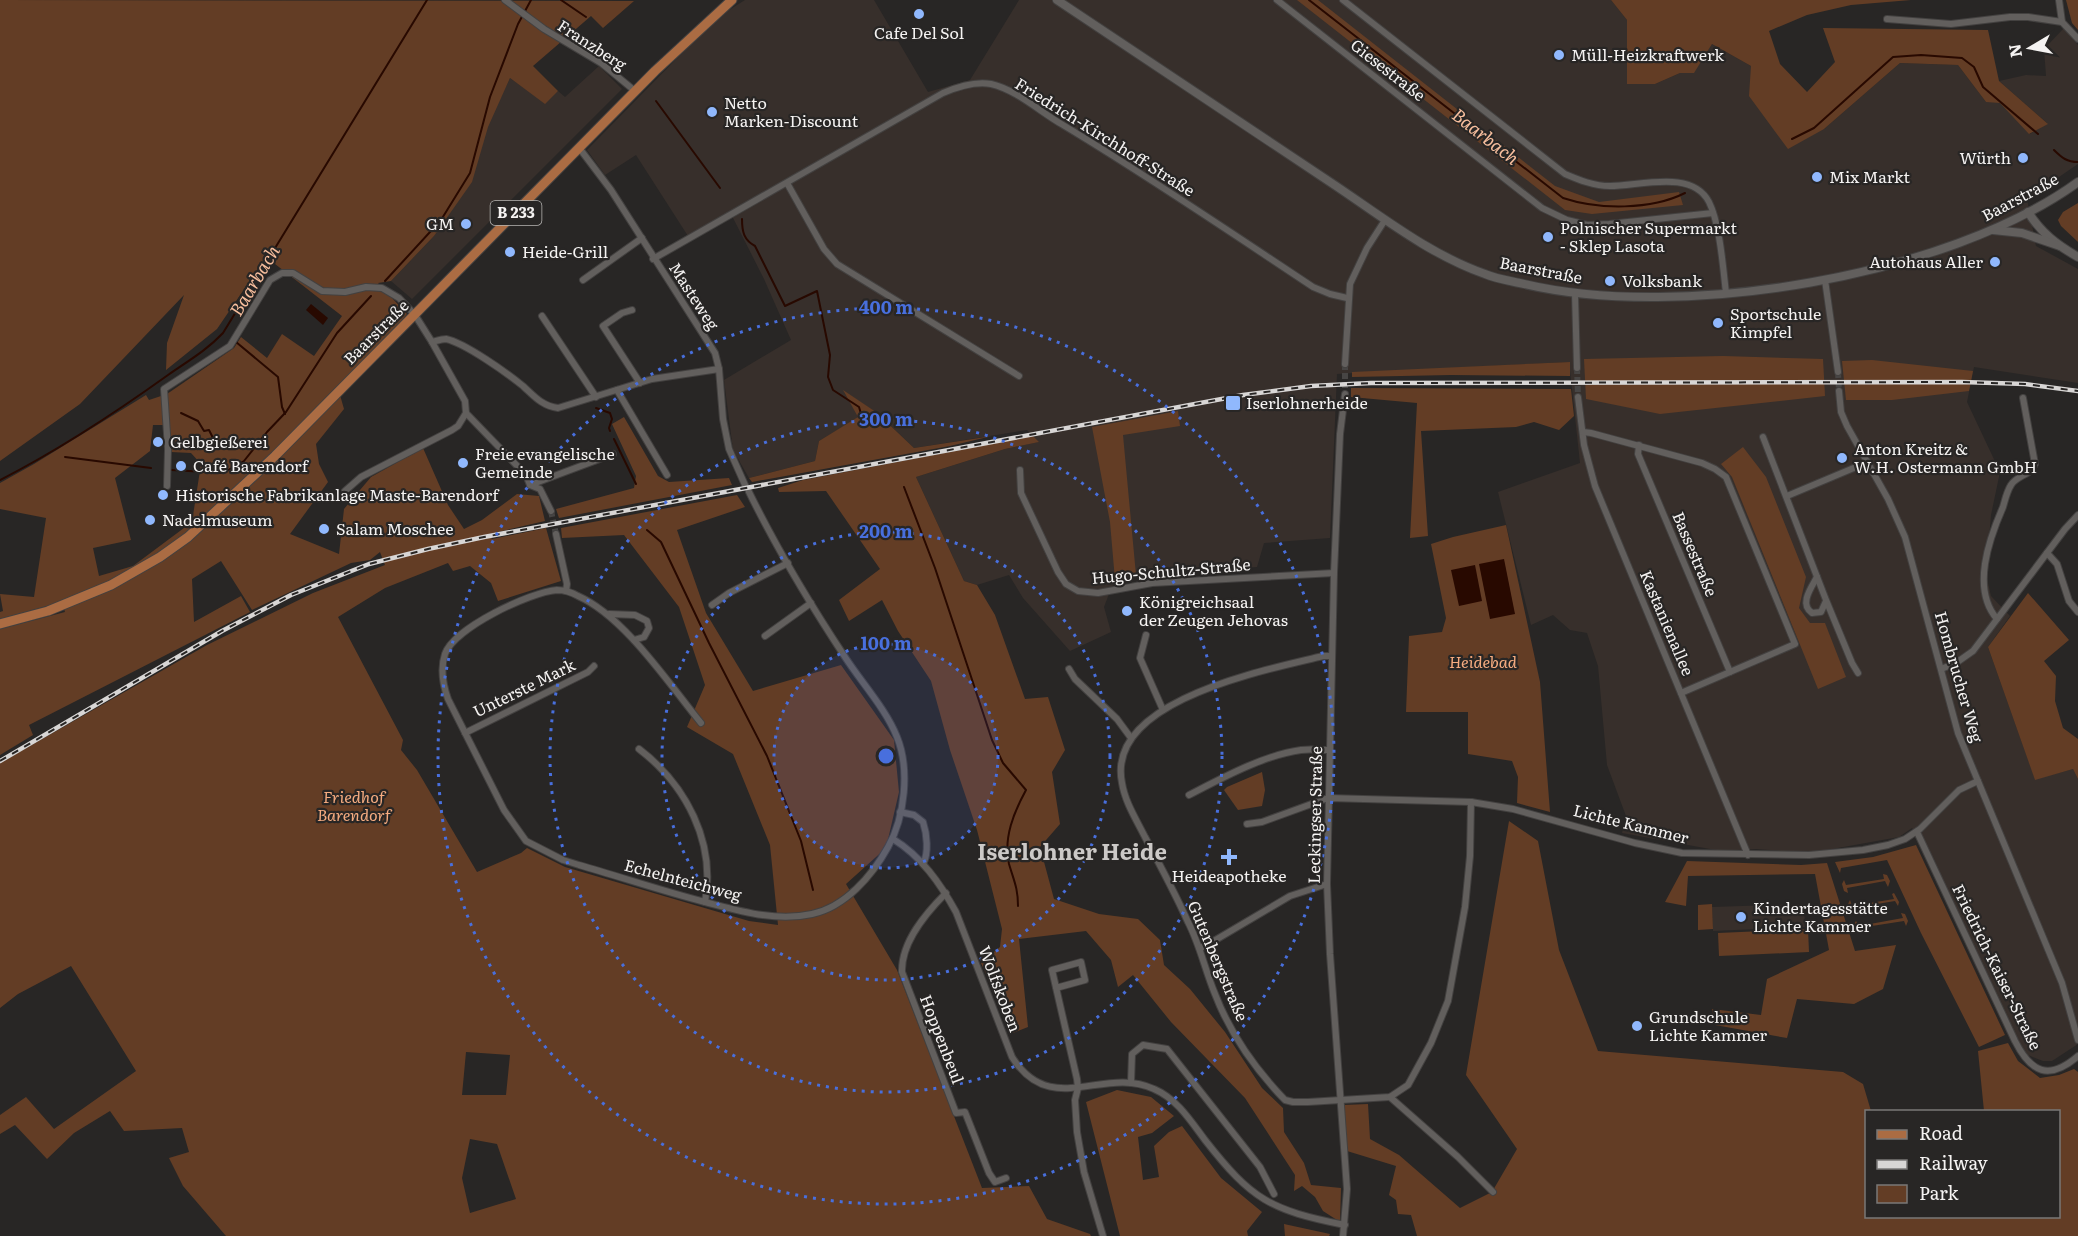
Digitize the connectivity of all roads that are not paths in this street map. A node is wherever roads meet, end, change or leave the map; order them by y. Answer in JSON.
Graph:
{"nodes":[{"id":1,"x":505,"y":0,"type":"edge"},
{"id":2,"x":732,"y":0,"type":"edge"},
{"id":3,"x":1058,"y":0,"type":"edge"},
{"id":4,"x":1277,"y":0,"type":"edge"},
{"id":5,"x":1344,"y":0,"type":"edge"},
{"id":6,"x":2059,"y":0,"type":"edge"},
{"id":7,"x":1887,"y":19,"type":"dead end"},
{"id":8,"x":2062,"y":22,"type":"junction"},
{"id":9,"x":2078,"y":39,"type":"edge"},
{"id":10,"x":635,"y":91,"type":"junction"},
{"id":11,"x":580,"y":149,"type":"junction"},
{"id":12,"x":2078,"y":182,"type":"edge"},
{"id":13,"x":787,"y":183,"type":"junction"},
{"id":14,"x":2028,"y":212,"type":"junction"},
{"id":15,"x":1713,"y":213,"type":"junction"},
{"id":16,"x":1385,"y":220,"type":"junction"},
{"id":17,"x":1992,"y":230,"type":"junction"},
{"id":18,"x":642,"y":238,"type":"junction"},
{"id":19,"x":2060,"y":246,"type":"junction"},
{"id":20,"x":2078,"y":257,"type":"edge"},
{"id":21,"x":653,"y":259,"type":"junction"},
{"id":22,"x":582,"y":280,"type":"dead end"},
{"id":23,"x":1825,"y":280,"type":"junction"},
{"id":24,"x":1575,"y":294,"type":"junction"},
{"id":25,"x":1726,"y":294,"type":"junction"},
{"id":26,"x":1347,"y":298,"type":"junction"},
{"id":27,"x":632,"y":310,"type":"dead end"},
{"id":28,"x":415,"y":315,"type":"junction"},
{"id":29,"x":542,"y":316,"type":"dead end"},
{"id":30,"x":432,"y":342,"type":"junction"},
{"id":31,"x":1345,"y":364,"type":"tunnel mouth"},
{"id":32,"x":719,"y":369,"type":"junction"},
{"id":33,"x":1577,"y":369,"type":"tunnel mouth"},
{"id":34,"x":1838,"y":372,"type":"tunnel mouth"},
{"id":35,"x":1019,"y":376,"type":"dead end"},
{"id":36,"x":640,"y":382,"type":"junction"},
{"id":37,"x":617,"y":390,"type":"junction"},
{"id":38,"x":1839,"y":391,"type":"tunnel mouth"},
{"id":39,"x":1345,"y":394,"type":"tunnel mouth"},
{"id":40,"x":596,"y":397,"type":"junction"},
{"id":41,"x":1578,"y":397,"type":"tunnel mouth"},
{"id":42,"x":2023,"y":398,"type":"dead end"},
{"id":43,"x":466,"y":413,"type":"junction"},
{"id":44,"x":1583,"y":432,"type":"junction"},
{"id":45,"x":1763,"y":437,"type":"dead end"},
{"id":46,"x":1639,"y":445,"type":"junction"},
{"id":47,"x":613,"y":454,"type":"dead end"},
{"id":48,"x":1868,"y":462,"type":"junction"},
{"id":49,"x":1020,"y":470,"type":"dead end"},
{"id":50,"x":667,"y":475,"type":"dead end"},
{"id":51,"x":530,"y":485,"type":"junction"},
{"id":52,"x":745,"y":485,"type":"dead end"},
{"id":53,"x":167,"y":486,"type":"dead end"},
{"id":54,"x":345,"y":490,"type":"dead end"},
{"id":55,"x":749,"y":492,"type":"dead end"},
{"id":56,"x":1787,"y":496,"type":"junction"},
{"id":57,"x":551,"y":511,"type":"tunnel mouth"},
{"id":58,"x":2078,"y":515,"type":"edge"},
{"id":59,"x":556,"y":534,"type":"tunnel mouth"},
{"id":60,"x":2047,"y":553,"type":"junction"},
{"id":61,"x":788,"y":563,"type":"junction"},
{"id":62,"x":1334,"y":573,"type":"junction"},
{"id":63,"x":1817,"y":577,"type":"junction"},
{"id":64,"x":566,"y":591,"type":"junction"},
{"id":65,"x":1826,"y":600,"type":"junction"},
{"id":66,"x":811,"y":603,"type":"junction"},
{"id":67,"x":712,"y":605,"type":"dead end"},
{"id":68,"x":2078,"y":612,"type":"edge"},
{"id":69,"x":609,"y":614,"type":"junction"},
{"id":70,"x":1997,"y":619,"type":"junction"},
{"id":71,"x":0,"y":624,"type":"edge"},
{"id":72,"x":1146,"y":635,"type":"dead end"},
{"id":73,"x":765,"y":636,"type":"dead end"},
{"id":74,"x":633,"y":640,"type":"junction"},
{"id":75,"x":1331,"y":656,"type":"junction"},
{"id":76,"x":594,"y":666,"type":"dead end"},
{"id":77,"x":1069,"y":669,"type":"dead end"},
{"id":78,"x":1941,"y":669,"type":"junction"},
{"id":79,"x":1730,"y":672,"type":"junction"},
{"id":80,"x":1858,"y":673,"type":"dead end"},
{"id":81,"x":1681,"y":693,"type":"junction"},
{"id":82,"x":1163,"y":710,"type":"junction"},
{"id":83,"x":701,"y":723,"type":"dead end"},
{"id":84,"x":465,"y":733,"type":"junction"},
{"id":85,"x":1131,"y":738,"type":"junction"},
{"id":86,"x":639,"y":749,"type":"dead end"},
{"id":87,"x":1329,"y":750,"type":"junction"},
{"id":88,"x":1978,"y":781,"type":"junction"},
{"id":89,"x":1189,"y":795,"type":"dead end"},
{"id":90,"x":1328,"y":798,"type":"junction"},
{"id":91,"x":1471,"y":802,"type":"junction"},
{"id":92,"x":900,"y":812,"type":"junction"},
{"id":93,"x":1247,"y":824,"type":"dead end"},
{"id":94,"x":1917,"y":832,"type":"junction"},
{"id":95,"x":893,"y":839,"type":"junction"},
{"id":96,"x":1748,"y":855,"type":"junction"},
{"id":97,"x":923,"y":864,"type":"junction"},
{"id":98,"x":1327,"y":884,"type":"junction"},
{"id":99,"x":946,"y":893,"type":"junction"},
{"id":100,"x":705,"y":902,"type":"junction"},
{"id":101,"x":1200,"y":948,"type":"junction"},
{"id":102,"x":1056,"y":988,"type":"junction"},
{"id":103,"x":2078,"y":1040,"type":"edge"},
{"id":104,"x":2078,"y":1056,"type":"edge"},
{"id":105,"x":1131,"y":1083,"type":"junction"},
{"id":106,"x":1078,"y":1088,"type":"junction"},
{"id":107,"x":1390,"y":1097,"type":"junction"},
{"id":108,"x":1340,"y":1100,"type":"junction"},
{"id":109,"x":1006,"y":1178,"type":"dead end"},
{"id":110,"x":1493,"y":1192,"type":"dead end"},
{"id":111,"x":1274,"y":1194,"type":"dead end"},
{"id":112,"x":1345,"y":1225,"type":"junction"},
{"id":113,"x":1102,"y":1236,"type":"edge"},
{"id":114,"x":1343,"y":1236,"type":"edge"}],
"edges":[{"from":1,"to":10,"type":"street","name":"Franzberg"},
{"from":2,"to":10,"type":"main road","name":"Baarstraße","number":"B 233"},
{"from":3,"to":16,"type":"main road","name":"Baarstraße"},
{"from":4,"to":15,"type":"street","name":"Giesestraße"},
{"from":5,"to":15,"type":"street","name":"Giesestraße"},
{"from":6,"to":8,"type":"street"},
{"from":7,"to":8,"type":"street"},
{"from":8,"to":9,"type":"street"},
{"from":10,"to":11,"type":"main road","name":"Baarstraße","number":"B 233"},
{"from":11,"to":18,"type":"street","name":"Masteweg"},
{"from":11,"to":28,"type":"main road","name":"Baarstraße","number":"B 233"},
{"from":12,"to":14,"type":"main road","name":"Baarstraße"},
{"from":13,"to":21,"type":"street","name":"Friedrich-Kirchhoff-Straße"},
{"from":13,"to":26,"type":"street","name":"Friedrich-Kirchhoff-Straße"},
{"from":13,"to":35,"type":"street"},
{"from":14,"to":17,"type":"main road","name":"Baarstraße"},
{"from":14,"to":19,"type":"main road"},
{"from":15,"to":25,"type":"street","name":"Giesestraße"},
{"from":16,"to":24,"type":"main road","name":"Baarstraße"},
{"from":16,"to":26,"type":"street"},
{"from":17,"to":19,"type":"main road"},
{"from":17,"to":23,"type":"main road","name":"Baarstraße"},
{"from":18,"to":21,"type":"street","name":"Masteweg"},
{"from":18,"to":22,"type":"street"},
{"from":19,"to":20,"type":"main road"},
{"from":21,"to":32,"type":"street","name":"Masteweg"},
{"from":23,"to":25,"type":"main road","name":"Baarstraße"},
{"from":23,"to":34,"type":"street"},
{"from":24,"to":25,"type":"main road","name":"Baarstraße"},
{"from":24,"to":33,"type":"street"},
{"from":26,"to":31,"type":"street"},
{"from":27,"to":36,"type":"street"},
{"from":28,"to":30,"type":"street"},
{"from":28,"to":53,"type":"street"},
{"from":28,"to":71,"type":"main road","name":"Baarstraße","number":"B 233"},
{"from":29,"to":40,"type":"street"},
{"from":30,"to":40,"type":"street"},
{"from":30,"to":43,"type":"street"},
{"from":32,"to":36,"type":"street"},
{"from":32,"to":52,"type":"street"},
{"from":36,"to":37,"type":"street"},
{"from":37,"to":40,"type":"street"},
{"from":37,"to":50,"type":"street"},
{"from":38,"to":48,"type":"street","name":"Hombrucher Weg"},
{"from":39,"to":62,"type":"street","name":"Leckingser Straße"},
{"from":41,"to":44,"type":"street","name":"Kastanienallee"},
{"from":42,"to":70,"type":"street"},
{"from":43,"to":51,"type":"street"},
{"from":43,"to":54,"type":"street"},
{"from":44,"to":46,"type":"street"},
{"from":44,"to":81,"type":"street","name":"Kastanienallee"},
{"from":45,"to":56,"type":"street"},
{"from":46,"to":79,"type":"street","name":"Bassestraße"},
{"from":46,"to":79,"type":"street"},
{"from":47,"to":51,"type":"street"},
{"from":48,"to":56,"type":"street"},
{"from":48,"to":78,"type":"street","name":"Hombrucher Weg"},
{"from":49,"to":62,"type":"street","name":"Hugo-Schultz-Straße"},
{"from":51,"to":57,"type":"street"},
{"from":55,"to":61,"type":"street","name":"Echelnteichweg"},
{"from":56,"to":63,"type":"street"},
{"from":58,"to":60,"type":"street"},
{"from":59,"to":64,"type":"street"},
{"from":60,"to":68,"type":"street"},
{"from":60,"to":70,"type":"street"},
{"from":61,"to":66,"type":"street","name":"Echelnteichweg"},
{"from":61,"to":67,"type":"street"},
{"from":62,"to":75,"type":"street","name":"Leckingser Straße"},
{"from":63,"to":65,"type":"street"},
{"from":63,"to":65,"type":"street"},
{"from":64,"to":69,"type":"street"},
{"from":64,"to":84,"type":"street","name":"Echelnteichweg"},
{"from":65,"to":80,"type":"street"},
{"from":66,"to":73,"type":"street"},
{"from":66,"to":92,"type":"street","name":"Echelnteichweg"},
{"from":69,"to":74,"type":"street"},
{"from":69,"to":74,"type":"street"},
{"from":70,"to":78,"type":"street"},
{"from":72,"to":82,"type":"street"},
{"from":74,"to":83,"type":"street"},
{"from":75,"to":82,"type":"street","name":"Gutenbergstraße"},
{"from":75,"to":87,"type":"street","name":"Leckingser Straße"},
{"from":76,"to":84,"type":"street","name":"Unterste Mark"},
{"from":77,"to":85,"type":"street"},
{"from":78,"to":88,"type":"street","name":"Hombrucher Weg"},
{"from":79,"to":81,"type":"street"},
{"from":81,"to":96,"type":"street","name":"Kastanienallee"},
{"from":82,"to":85,"type":"street","name":"Gutenbergstraße"},
{"from":84,"to":100,"type":"street","name":"Echelnteichweg"},
{"from":85,"to":101,"type":"street","name":"Gutenbergstraße"},
{"from":86,"to":100,"type":"street"},
{"from":87,"to":89,"type":"street"},
{"from":87,"to":90,"type":"street","name":"Leckingser Straße"},
{"from":88,"to":94,"type":"street","name":"Lichte Kammer"},
{"from":88,"to":103,"type":"street","name":"Hombrucher Weg"},
{"from":90,"to":91,"type":"street","name":"Lichte Kammer"},
{"from":90,"to":93,"type":"street"},
{"from":90,"to":98,"type":"street","name":"Leckingser Straße"},
{"from":91,"to":96,"type":"street","name":"Lichte Kammer"},
{"from":91,"to":107,"type":"street"},
{"from":92,"to":95,"type":"street","name":"Echelnteichweg"},
{"from":92,"to":97,"type":"street"},
{"from":94,"to":96,"type":"street","name":"Lichte Kammer"},
{"from":94,"to":104,"type":"street","name":"Friedrich-Kaiser-Straße"},
{"from":95,"to":97,"type":"street","name":"Wolfskoben"},
{"from":95,"to":100,"type":"street","name":"Echelnteichweg"},
{"from":97,"to":99,"type":"street","name":"Wolfskoben"},
{"from":98,"to":101,"type":"street"},
{"from":98,"to":108,"type":"street","name":"Leckingser Straße"},
{"from":99,"to":106,"type":"street","name":"Wolfskoben"},
{"from":99,"to":109,"type":"street","name":"Hoppenbeul"},
{"from":101,"to":108,"type":"street","name":"Gutenbergstraße"},
{"from":102,"to":102,"type":"street"},
{"from":102,"to":106,"type":"street"},
{"from":105,"to":106,"type":"street","name":"Wolfskoben"},
{"from":105,"to":111,"type":"street"},
{"from":105,"to":112,"type":"street","name":"Wolfskoben"},
{"from":106,"to":113,"type":"street"},
{"from":107,"to":108,"type":"street","name":"Gutenbergstraße"},
{"from":107,"to":110,"type":"street"},
{"from":108,"to":112,"type":"street","name":"Leckingser Straße"},
{"from":112,"to":114,"type":"street","name":"Leckingser Straße"}]}
